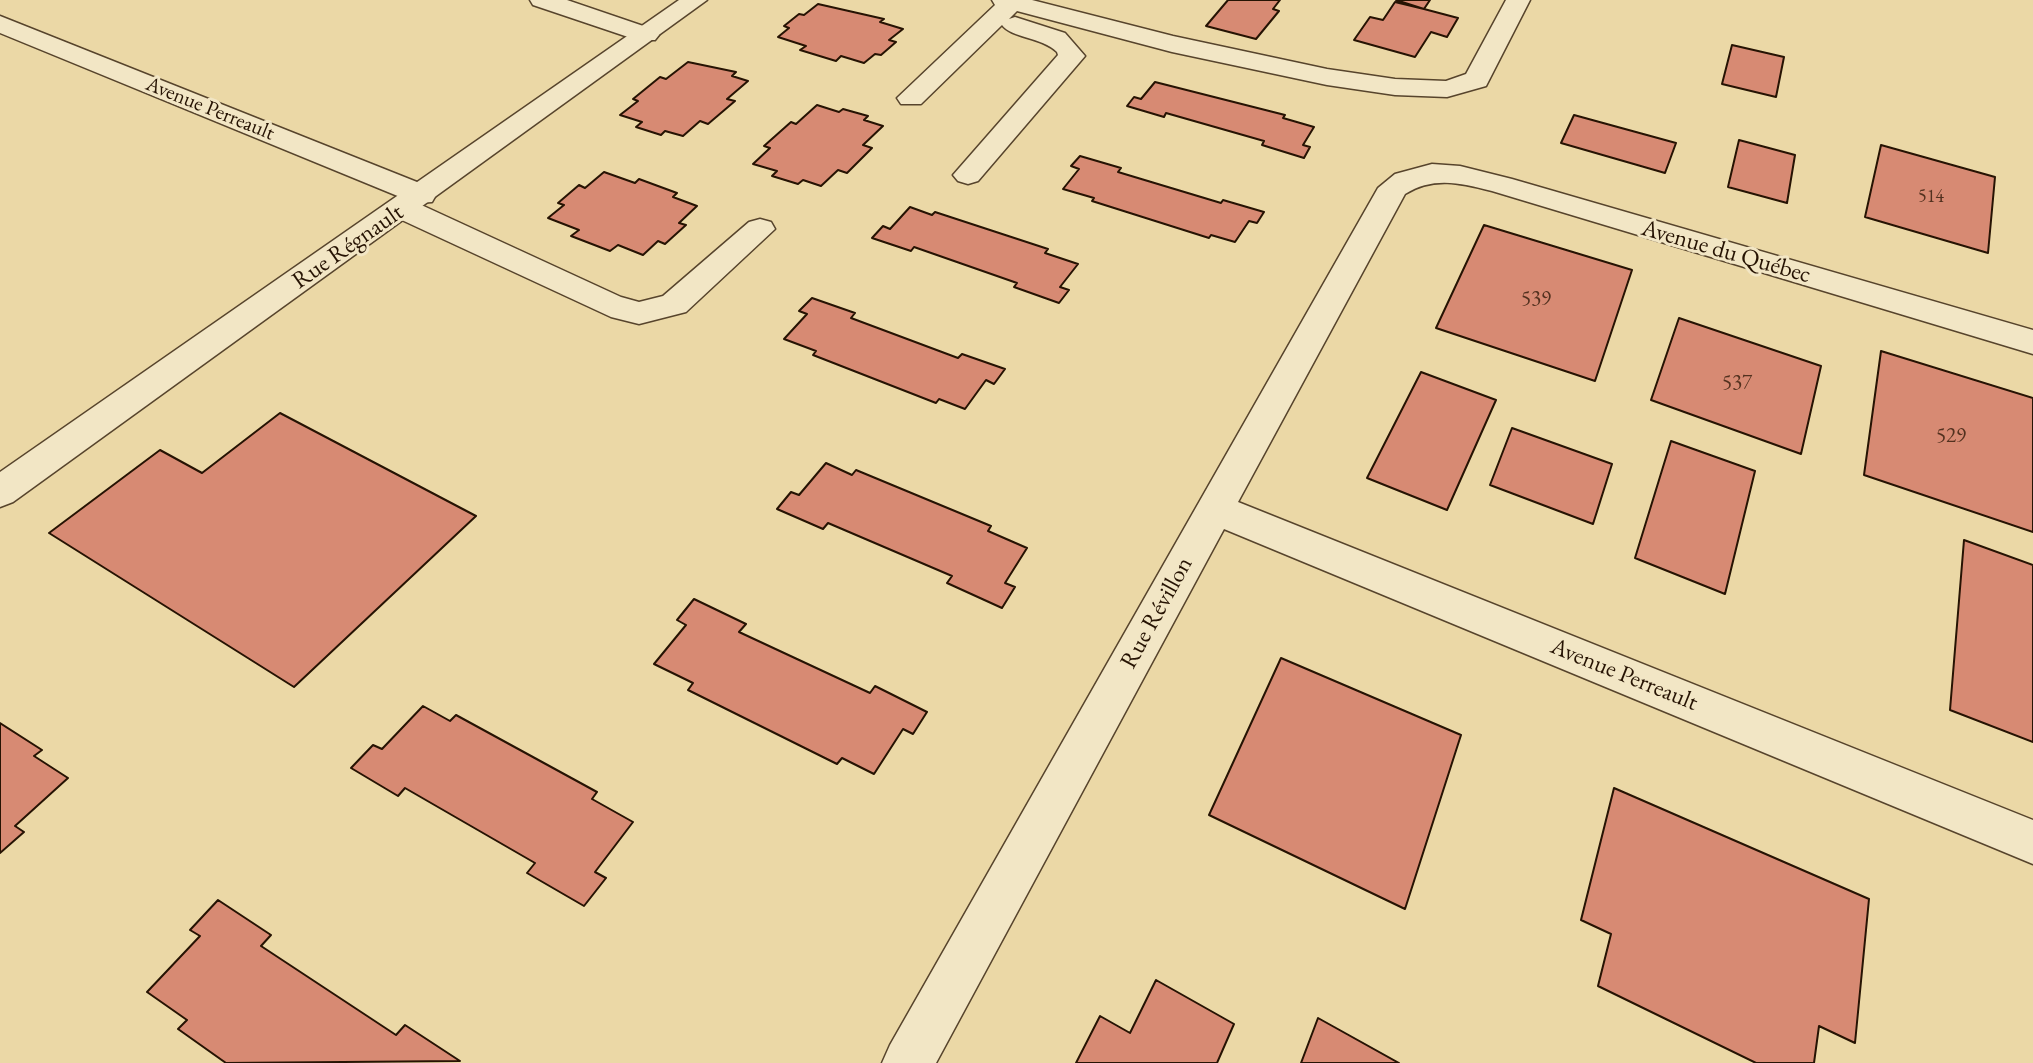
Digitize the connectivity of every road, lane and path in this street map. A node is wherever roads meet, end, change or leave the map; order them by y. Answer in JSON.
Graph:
{"nodes":[{"id":1,"x":6,"y":0,"type":"edge"},
{"id":2,"x":542,"y":0,"type":"edge"},
{"id":3,"x":695,"y":0,"type":"edge"},
{"id":4,"x":1518,"y":0,"type":"edge"},
{"id":5,"x":0,"y":3,"type":"edge"},
{"id":6,"x":1003,"y":7,"type":"edge"},
{"id":7,"x":0,"y":23,"type":"edge"},
{"id":8,"x":646,"y":35,"type":"junction"},
{"id":9,"x":911,"y":98,"type":"dead end"},
{"id":10,"x":968,"y":175,"type":"dead end"},
{"id":11,"x":1418,"y":175,"type":"joint"},
{"id":12,"x":411,"y":202,"type":"junction"},
{"id":13,"x":760,"y":229,"type":"dead end"},
{"id":14,"x":2033,"y":342,"type":"edge"},
{"id":15,"x":0,"y":492,"type":"edge"},
{"id":16,"x":1215,"y":509,"type":"junction"},
{"id":17,"x":2033,"y":842,"type":"edge"},
{"id":18,"x":908,"y":1063,"type":"edge"}],
"edges":[{"from":1,"to":5,"type":"street"},
{"from":2,"to":8,"type":"street"},
{"from":3,"to":8,"type":"street","name":"Rue Régnault"},
{"from":4,"to":6,"type":"street"},
{"from":6,"to":9,"type":"street"},
{"from":6,"to":10,"type":"street"},
{"from":7,"to":12,"type":"street","name":"Avenue Perreault"},
{"from":8,"to":12,"type":"street","name":"Rue Régnault"},
{"from":11,"to":14,"type":"street","name":"Avenue du Québec"},
{"from":11,"to":16,"type":"street","name":"Rue Révillon"},
{"from":12,"to":13,"type":"street","name":"Avenue Perreault"},
{"from":12,"to":15,"type":"street","name":"Rue Régnault"},
{"from":16,"to":17,"type":"street","name":"Avenue Perreault"},
{"from":16,"to":18,"type":"street","name":"Rue Révillon"}]}
